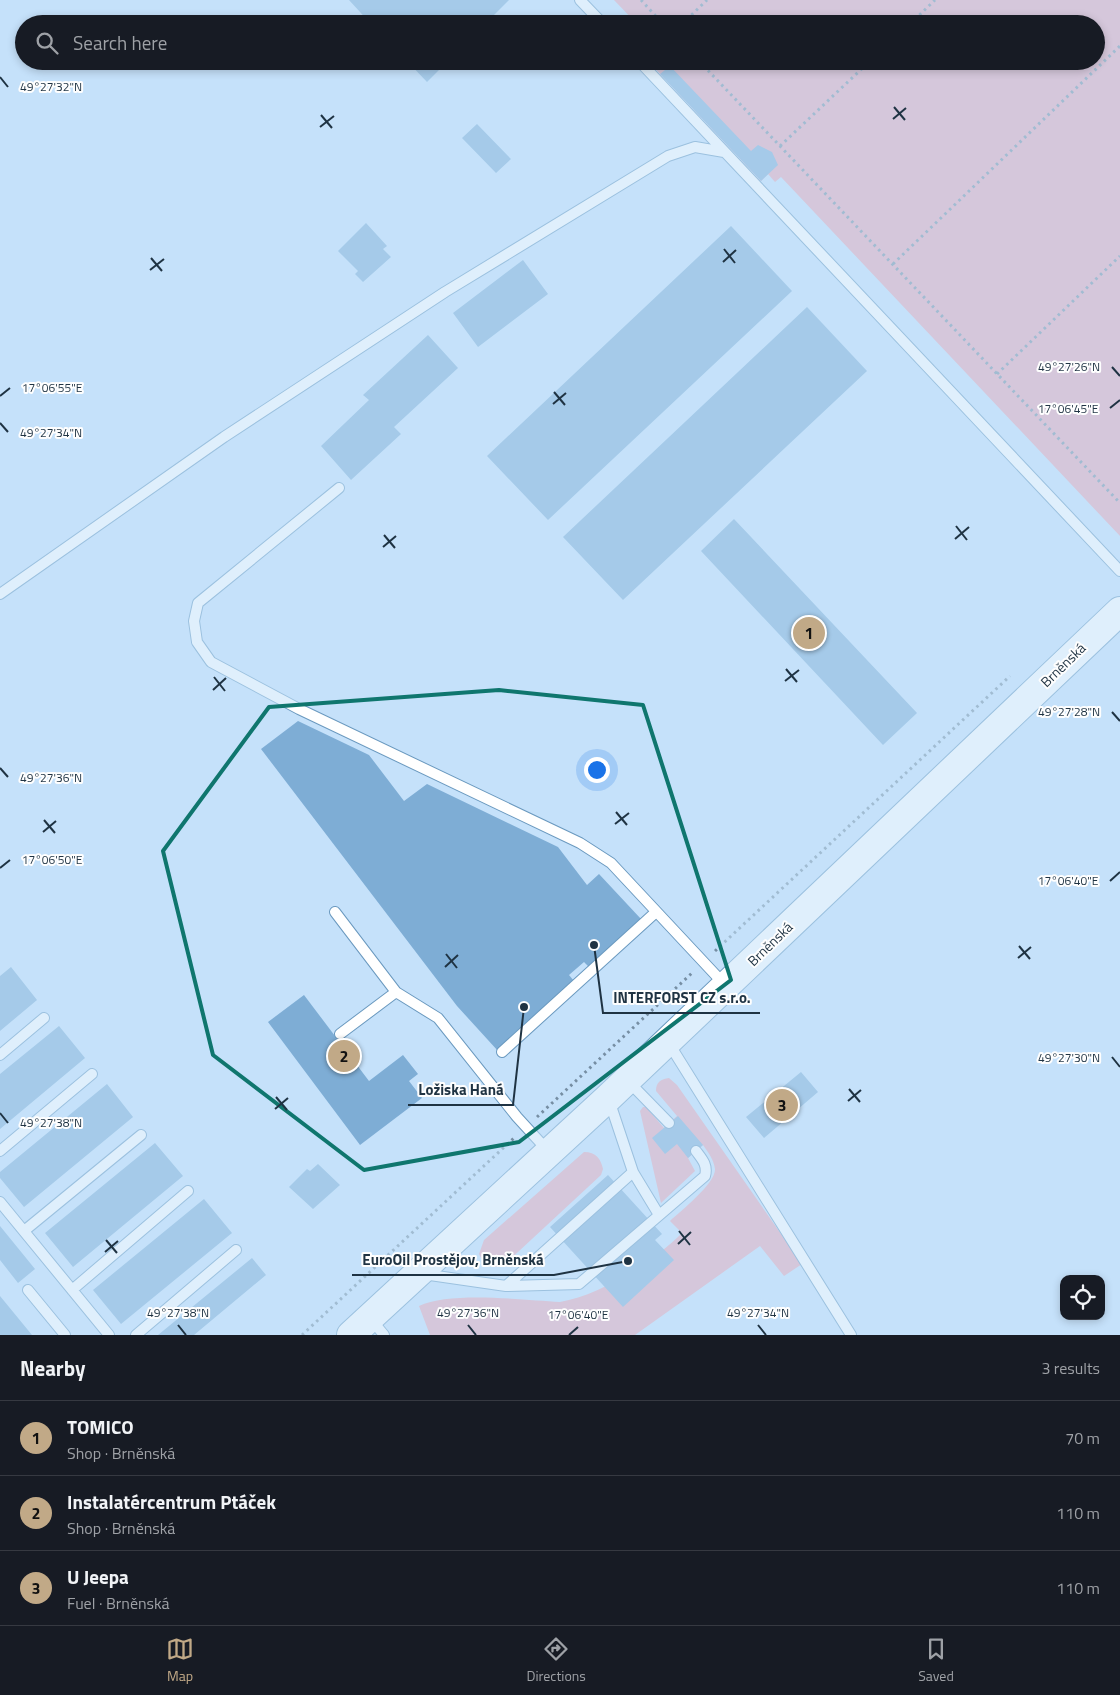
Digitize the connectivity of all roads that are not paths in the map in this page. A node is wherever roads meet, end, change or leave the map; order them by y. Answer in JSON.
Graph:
{"nodes":[{"id":1,"x":580,"y":0,"type":"edge"},
{"id":2,"x":594,"y":15,"type":"edge"},
{"id":3,"x":647,"y":70,"type":"edge"},
{"id":4,"x":724,"y":152,"type":"junction"},
{"id":5,"x":339,"y":488,"type":"dead end"},
{"id":6,"x":1120,"y":571,"type":"edge"},
{"id":7,"x":0,"y":594,"type":"edge"},
{"id":8,"x":1120,"y":611,"type":"edge"},
{"id":9,"x":335,"y":912,"type":"dead end"},
{"id":10,"x":656,"y":912,"type":"junction"},
{"id":11,"x":725,"y":986,"type":"junction"},
{"id":12,"x":396,"y":992,"type":"junction"},
{"id":13,"x":44,"y":1018,"type":"dead end"},
{"id":14,"x":340,"y":1034,"type":"dead end"},
{"id":15,"x":667,"y":1041,"type":"junction"},
{"id":16,"x":502,"y":1052,"type":"dead end"},
{"id":17,"x":0,"y":1054,"type":"edge"},
{"id":18,"x":92,"y":1074,"type":"dead end"},
{"id":19,"x":617,"y":1089,"type":"junction"},
{"id":20,"x":669,"y":1123,"type":"dead end"},
{"id":21,"x":141,"y":1135,"type":"dead end"},
{"id":22,"x":696,"y":1151,"type":"dead end"},
{"id":23,"x":0,"y":1152,"type":"edge"},
{"id":24,"x":550,"y":1152,"type":"junction"},
{"id":25,"x":634,"y":1172,"type":"junction"},
{"id":26,"x":188,"y":1191,"type":"dead end"},
{"id":27,"x":0,"y":1202,"type":"edge"},
{"id":28,"x":660,"y":1215,"type":"junction"},
{"id":29,"x":24,"y":1231,"type":"junction"},
{"id":30,"x":236,"y":1250,"type":"dead end"},
{"id":31,"x":418,"y":1273,"type":"junction"},
{"id":32,"x":506,"y":1286,"type":"junction"},
{"id":33,"x":28,"y":1290,"type":"dead end"},
{"id":34,"x":72,"y":1290,"type":"junction"},
{"id":35,"x":368,"y":1329,"type":"edge"},
{"id":36,"x":65,"y":1335,"type":"edge"},
{"id":37,"x":108,"y":1335,"type":"edge"},
{"id":38,"x":136,"y":1335,"type":"edge"},
{"id":39,"x":851,"y":1335,"type":"edge"}],
"edges":[{"from":1,"to":2,"type":"lane"},
{"from":3,"to":4,"type":"lane"},
{"from":4,"to":6,"type":"lane"},
{"from":4,"to":7,"type":"lane"},
{"from":5,"to":10,"type":"lane"},
{"from":8,"to":11,"type":"main road","name":"Brněnská"},
{"from":9,"to":12,"type":"lane"},
{"from":10,"to":11,"type":"lane"},
{"from":10,"to":16,"type":"lane"},
{"from":11,"to":15,"type":"main road","name":"Brněnská"},
{"from":12,"to":14,"type":"lane"},
{"from":12,"to":24,"type":"lane"},
{"from":13,"to":17,"type":"lane"},
{"from":15,"to":19,"type":"main road","name":"Brněnská"},
{"from":15,"to":39,"type":"lane"},
{"from":18,"to":23,"type":"lane"},
{"from":19,"to":20,"type":"lane"},
{"from":19,"to":24,"type":"main road","name":"Brněnská"},
{"from":19,"to":25,"type":"lane"},
{"from":21,"to":29,"type":"lane"},
{"from":22,"to":28,"type":"lane"},
{"from":24,"to":31,"type":"main road","name":"Brněnská"},
{"from":25,"to":28,"type":"lane"},
{"from":25,"to":32,"type":"lane"},
{"from":26,"to":34,"type":"lane"},
{"from":27,"to":29,"type":"lane"},
{"from":28,"to":32,"type":"lane"},
{"from":29,"to":34,"type":"lane"},
{"from":30,"to":38,"type":"lane"},
{"from":31,"to":32,"type":"lane"},
{"from":31,"to":35,"type":"main road","name":"Brněnská"},
{"from":33,"to":36,"type":"lane"},
{"from":34,"to":37,"type":"lane"}]}
